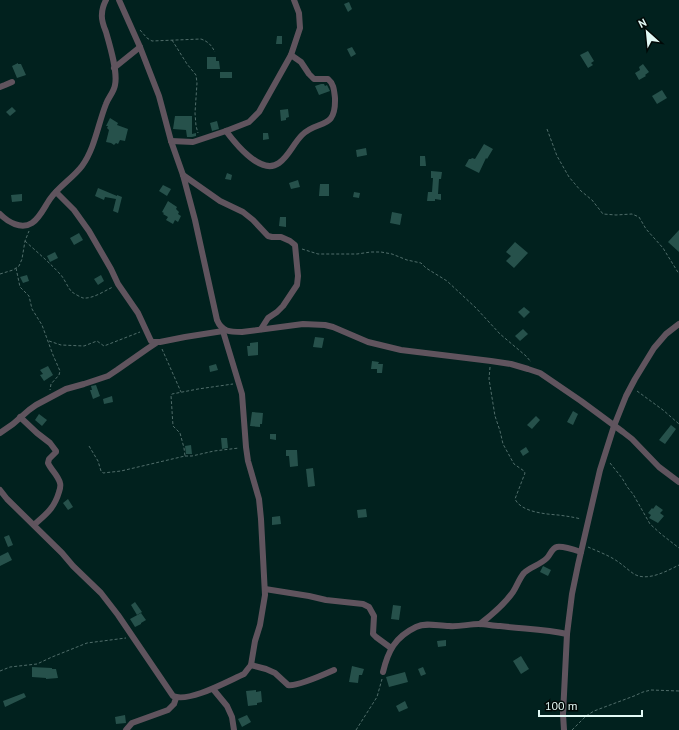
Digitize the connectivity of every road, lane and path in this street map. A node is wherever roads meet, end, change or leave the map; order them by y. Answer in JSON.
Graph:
{"nodes":[{"id":1,"x":106,"y":0,"type":"edge"},
{"id":2,"x":120,"y":0,"type":"edge"},
{"id":3,"x":294,"y":0,"type":"edge"},
{"id":4,"x":130,"y":23,"type":"junction"},
{"id":5,"x":172,"y":40,"type":"junction"},
{"id":6,"x":140,"y":47,"type":"junction"},
{"id":7,"x":215,"y":52,"type":"dead end"},
{"id":8,"x":291,"y":54,"type":"junction"},
{"id":9,"x":114,"y":68,"type":"junction"},
{"id":10,"x":12,"y":82,"type":"dead end"},
{"id":11,"x":0,"y":86,"type":"edge"},
{"id":12,"x":547,"y":129,"type":"dead end"},
{"id":13,"x":226,"y":132,"type":"junction"},
{"id":14,"x":200,"y":140,"type":"junction"},
{"id":15,"x":171,"y":141,"type":"junction"},
{"id":16,"x":184,"y":175,"type":"junction"},
{"id":17,"x":56,"y":192,"type":"junction"},
{"id":18,"x":0,"y":214,"type":"edge"},
{"id":19,"x":32,"y":223,"type":"junction"},
{"id":20,"x":26,"y":241,"type":"junction"},
{"id":21,"x":295,"y":245,"type":"junction"},
{"id":22,"x":16,"y":268,"type":"junction"},
{"id":23,"x":0,"y":274,"type":"edge"},
{"id":24,"x":679,"y":274,"type":"edge"},
{"id":25,"x":118,"y":284,"type":"junction"},
{"id":26,"x":679,"y":324,"type":"edge"},
{"id":27,"x":223,"y":329,"type":"junction"},
{"id":28,"x":261,"y":329,"type":"junction"},
{"id":29,"x":146,"y":330,"type":"junction"},
{"id":30,"x":48,"y":341,"type":"junction"},
{"id":31,"x":157,"y":343,"type":"junction"},
{"id":32,"x":491,"y":361,"type":"junction"},
{"id":33,"x":531,"y":362,"type":"dead end"},
{"id":34,"x":239,"y":384,"type":"junction"},
{"id":35,"x":631,"y":386,"type":"junction"},
{"id":36,"x":181,"y":392,"type":"junction"},
{"id":37,"x":50,"y":397,"type":"junction"},
{"id":38,"x":20,"y":417,"type":"junction"},
{"id":39,"x":679,"y":424,"type":"edge"},
{"id":40,"x":614,"y":426,"type":"junction"},
{"id":41,"x":0,"y":433,"type":"edge"},
{"id":42,"x":90,"y":446,"type":"dead end"},
{"id":43,"x":246,"y":447,"type":"junction"},
{"id":44,"x":604,"y":455,"type":"junction"},
{"id":45,"x":185,"y":456,"type":"junction"},
{"id":46,"x":679,"y":482,"type":"edge"},
{"id":47,"x":0,"y":490,"type":"edge"},
{"id":48,"x":588,"y":520,"type":"junction"},
{"id":49,"x":34,"y":525,"type":"junction"},
{"id":50,"x":583,"y":544,"type":"junction"},
{"id":51,"x":679,"y":548,"type":"edge"},
{"id":52,"x":581,"y":552,"type":"junction"},
{"id":53,"x":679,"y":565,"type":"edge"},
{"id":54,"x":265,"y":589,"type":"junction"},
{"id":55,"x":480,"y":624,"type":"junction"},
{"id":56,"x":567,"y":634,"type":"junction"},
{"id":57,"x":133,"y":638,"type":"junction"},
{"id":58,"x":391,"y":648,"type":"junction"},
{"id":59,"x":251,"y":665,"type":"junction"},
{"id":60,"x":334,"y":670,"type":"dead end"},
{"id":61,"x":0,"y":671,"type":"edge"},
{"id":62,"x":383,"y":672,"type":"joint"},
{"id":63,"x":213,"y":689,"type":"junction"},
{"id":64,"x":679,"y":691,"type":"edge"},
{"id":65,"x":176,"y":698,"type":"junction"},
{"id":66,"x":232,"y":729,"type":"edge"},
{"id":67,"x":126,"y":730,"type":"edge"},
{"id":68,"x":356,"y":730,"type":"edge"},
{"id":69,"x":564,"y":730,"type":"edge"},
{"id":70,"x":572,"y":730,"type":"edge"}],
"edges":[{"from":1,"to":9,"type":"street"},
{"from":2,"to":4,"type":"street"},
{"from":3,"to":8,"type":"street"},
{"from":4,"to":5,"type":"path"},
{"from":4,"to":6,"type":"street"},
{"from":5,"to":7,"type":"path"},
{"from":5,"to":14,"type":"path"},
{"from":6,"to":9,"type":"street"},
{"from":6,"to":15,"type":"street"},
{"from":8,"to":13,"type":"street"},
{"from":8,"to":13,"type":"street"},
{"from":9,"to":17,"type":"street"},
{"from":10,"to":11,"type":"street"},
{"from":12,"to":24,"type":"path"},
{"from":13,"to":14,"type":"street"},
{"from":14,"to":15,"type":"street"},
{"from":15,"to":16,"type":"street"},
{"from":16,"to":21,"type":"street"},
{"from":16,"to":27,"type":"street"},
{"from":17,"to":19,"type":"street"},
{"from":17,"to":25,"type":"street"},
{"from":18,"to":19,"type":"street"},
{"from":19,"to":20,"type":"path"},
{"from":20,"to":22,"type":"path"},
{"from":20,"to":25,"type":"path"},
{"from":21,"to":28,"type":"street"},
{"from":21,"to":33,"type":"path"},
{"from":22,"to":23,"type":"path"},
{"from":22,"to":30,"type":"path"},
{"from":25,"to":29,"type":"street"},
{"from":26,"to":35,"type":"street"},
{"from":27,"to":28,"type":"street"},
{"from":27,"to":31,"type":"street"},
{"from":27,"to":34,"type":"street"},
{"from":28,"to":32,"type":"street"},
{"from":29,"to":30,"type":"path"},
{"from":29,"to":31,"type":"street"},
{"from":30,"to":37,"type":"path"},
{"from":31,"to":36,"type":"path"},
{"from":31,"to":37,"type":"street"},
{"from":32,"to":40,"type":"street"},
{"from":32,"to":48,"type":"path"},
{"from":34,"to":36,"type":"path"},
{"from":34,"to":43,"type":"street"},
{"from":35,"to":39,"type":"path"},
{"from":35,"to":40,"type":"street"},
{"from":36,"to":45,"type":"path"},
{"from":37,"to":38,"type":"street"},
{"from":38,"to":41,"type":"street"},
{"from":38,"to":49,"type":"street"},
{"from":40,"to":44,"type":"street"},
{"from":40,"to":46,"type":"street"},
{"from":42,"to":45,"type":"path"},
{"from":43,"to":45,"type":"path"},
{"from":43,"to":54,"type":"street"},
{"from":44,"to":48,"type":"street"},
{"from":44,"to":51,"type":"path"},
{"from":47,"to":49,"type":"street"},
{"from":48,"to":50,"type":"street"},
{"from":49,"to":57,"type":"street"},
{"from":50,"to":52,"type":"street"},
{"from":50,"to":53,"type":"path"},
{"from":52,"to":55,"type":"street"},
{"from":52,"to":56,"type":"street"},
{"from":54,"to":58,"type":"street"},
{"from":54,"to":59,"type":"street"},
{"from":55,"to":56,"type":"street"},
{"from":55,"to":58,"type":"street"},
{"from":56,"to":69,"type":"street"},
{"from":57,"to":61,"type":"path"},
{"from":57,"to":65,"type":"street"},
{"from":58,"to":62,"type":"street"},
{"from":59,"to":60,"type":"street"},
{"from":59,"to":63,"type":"street"},
{"from":62,"to":68,"type":"path"},
{"from":63,"to":65,"type":"street"},
{"from":63,"to":66,"type":"street"},
{"from":64,"to":70,"type":"path"},
{"from":65,"to":67,"type":"street"}]}
